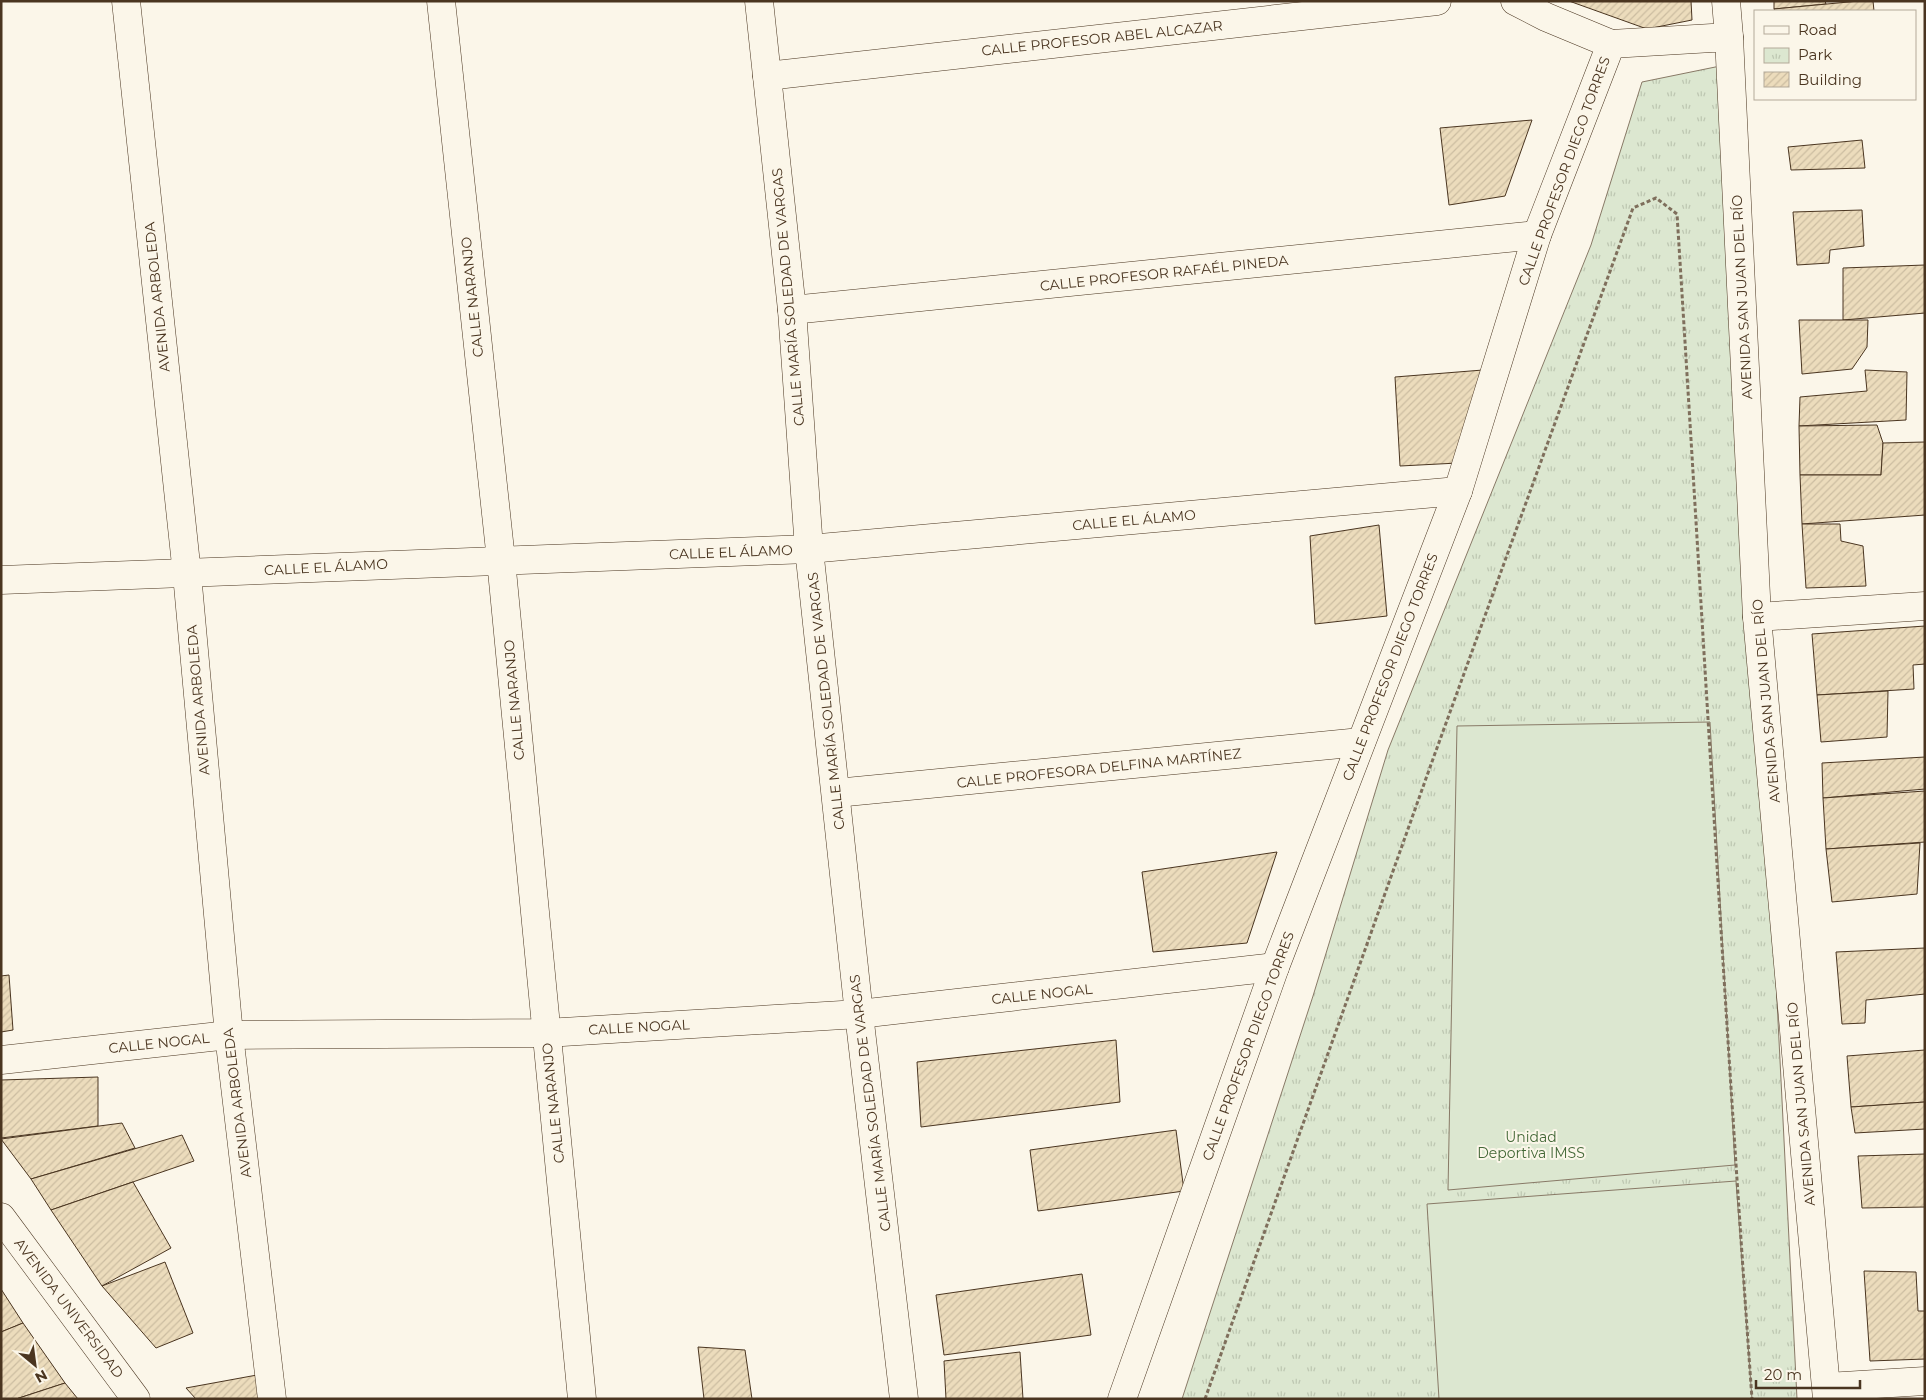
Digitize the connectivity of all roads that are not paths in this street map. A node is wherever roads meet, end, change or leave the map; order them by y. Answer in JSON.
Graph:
{"nodes":[{"id":1,"x":126,"y":1,"type":"edge"},
{"id":2,"x":440,"y":1,"type":"edge"},
{"id":3,"x":759,"y":1,"type":"edge"},
{"id":4,"x":1437,"y":1,"type":"edge"},
{"id":5,"x":1515,"y":1,"type":"edge"},
{"id":6,"x":1726,"y":1,"type":"edge"},
{"id":7,"x":1729,"y":37,"type":"junction"},
{"id":8,"x":1610,"y":44,"type":"junction"},
{"id":9,"x":767,"y":76,"type":"junction"},
{"id":10,"x":1537,"y":235,"type":"junction"},
{"id":11,"x":792,"y":310,"type":"junction"},
{"id":12,"x":1458,"y":491,"type":"junction"},
{"id":13,"x":809,"y":549,"type":"junction"},
{"id":14,"x":501,"y":560,"type":"junction"},
{"id":15,"x":186,"y":574,"type":"junction"},
{"id":16,"x":1,"y":580,"type":"edge"},
{"id":17,"x":1925,"y":606,"type":"edge"},
{"id":18,"x":1758,"y":617,"type":"junction"},
{"id":19,"x":1361,"y":742,"type":"junction"},
{"id":20,"x":836,"y":793,"type":"junction"},
{"id":21,"x":1275,"y":967,"type":"junction"},
{"id":22,"x":859,"y":1014,"type":"junction"},
{"id":23,"x":546,"y":1033,"type":"junction"},
{"id":24,"x":229,"y":1035,"type":"junction"},
{"id":25,"x":1,"y":1060,"type":"edge"},
{"id":26,"x":1,"y":1217,"type":"edge"},
{"id":27,"x":1925,"y":1382,"type":"edge"},
{"id":28,"x":1827,"y":1393,"type":"edge"},
{"id":29,"x":136,"y":1399,"type":"edge"},
{"id":30,"x":272,"y":1399,"type":"edge"},
{"id":31,"x":582,"y":1399,"type":"edge"},
{"id":32,"x":904,"y":1399,"type":"edge"},
{"id":33,"x":1122,"y":1399,"type":"edge"}],
"edges":[{"from":1,"to":15,"type":"street","name":"AVENIDA ARBOLEDA"},
{"from":2,"to":14,"type":"street","name":"CALLE NARANJO"},
{"from":3,"to":9,"type":"street","name":"CALLE MARÍA SOLEDAD DE VARGAS"},
{"from":4,"to":9,"type":"street","name":"CALLE PROFESOR ABEL ALCAZAR"},
{"from":5,"to":8,"type":"street"},
{"from":6,"to":7,"type":"street","name":"AVENIDA SAN JUAN DEL RÍO"},
{"from":7,"to":8,"type":"street","name":"CALLE PROFESOR DIEGO TORRES"},
{"from":7,"to":18,"type":"street","name":"AVENIDA SAN JUAN DEL RÍO"},
{"from":8,"to":10,"type":"street","name":"CALLE PROFESOR DIEGO TORRES"},
{"from":9,"to":11,"type":"street","name":"CALLE MARÍA SOLEDAD DE VARGAS"},
{"from":10,"to":11,"type":"street","name":"CALLE PROFESOR RAFAÉL PINEDA"},
{"from":10,"to":12,"type":"street","name":"CALLE PROFESOR DIEGO TORRES"},
{"from":11,"to":13,"type":"street","name":"CALLE MARÍA SOLEDAD DE VARGAS"},
{"from":12,"to":13,"type":"street","name":"CALLE EL ÁLAMO"},
{"from":12,"to":19,"type":"street","name":"CALLE PROFESOR DIEGO TORRES"},
{"from":13,"to":14,"type":"street","name":"CALLE EL ÁLAMO"},
{"from":13,"to":20,"type":"street","name":"CALLE MARÍA SOLEDAD DE VARGAS"},
{"from":14,"to":15,"type":"street","name":"CALLE EL ÁLAMO"},
{"from":14,"to":23,"type":"street","name":"CALLE NARANJO"},
{"from":15,"to":16,"type":"street","name":"CALLE EL ÁLAMO"},
{"from":15,"to":24,"type":"street","name":"AVENIDA ARBOLEDA"},
{"from":17,"to":18,"type":"street"},
{"from":18,"to":28,"type":"street","name":"AVENIDA SAN JUAN DEL RÍO"},
{"from":19,"to":20,"type":"street","name":"CALLE PROFESORA DELFINA MARTÍNEZ"},
{"from":19,"to":21,"type":"street","name":"CALLE PROFESOR DIEGO TORRES"},
{"from":20,"to":22,"type":"street","name":"CALLE MARÍA SOLEDAD DE VARGAS"},
{"from":21,"to":22,"type":"street","name":"CALLE NOGAL"},
{"from":21,"to":33,"type":"street","name":"CALLE PROFESOR DIEGO TORRES"},
{"from":22,"to":23,"type":"street","name":"CALLE NOGAL"},
{"from":22,"to":32,"type":"street","name":"CALLE MARÍA SOLEDAD DE VARGAS"},
{"from":23,"to":24,"type":"street","name":"CALLE NOGAL"},
{"from":23,"to":31,"type":"street","name":"CALLE NARANJO"},
{"from":24,"to":25,"type":"street","name":"CALLE NOGAL"},
{"from":24,"to":30,"type":"street","name":"AVENIDA ARBOLEDA"},
{"from":26,"to":29,"type":"street","name":"AVENIDA UNIVERSIDAD"},
{"from":27,"to":28,"type":"street"}]}
